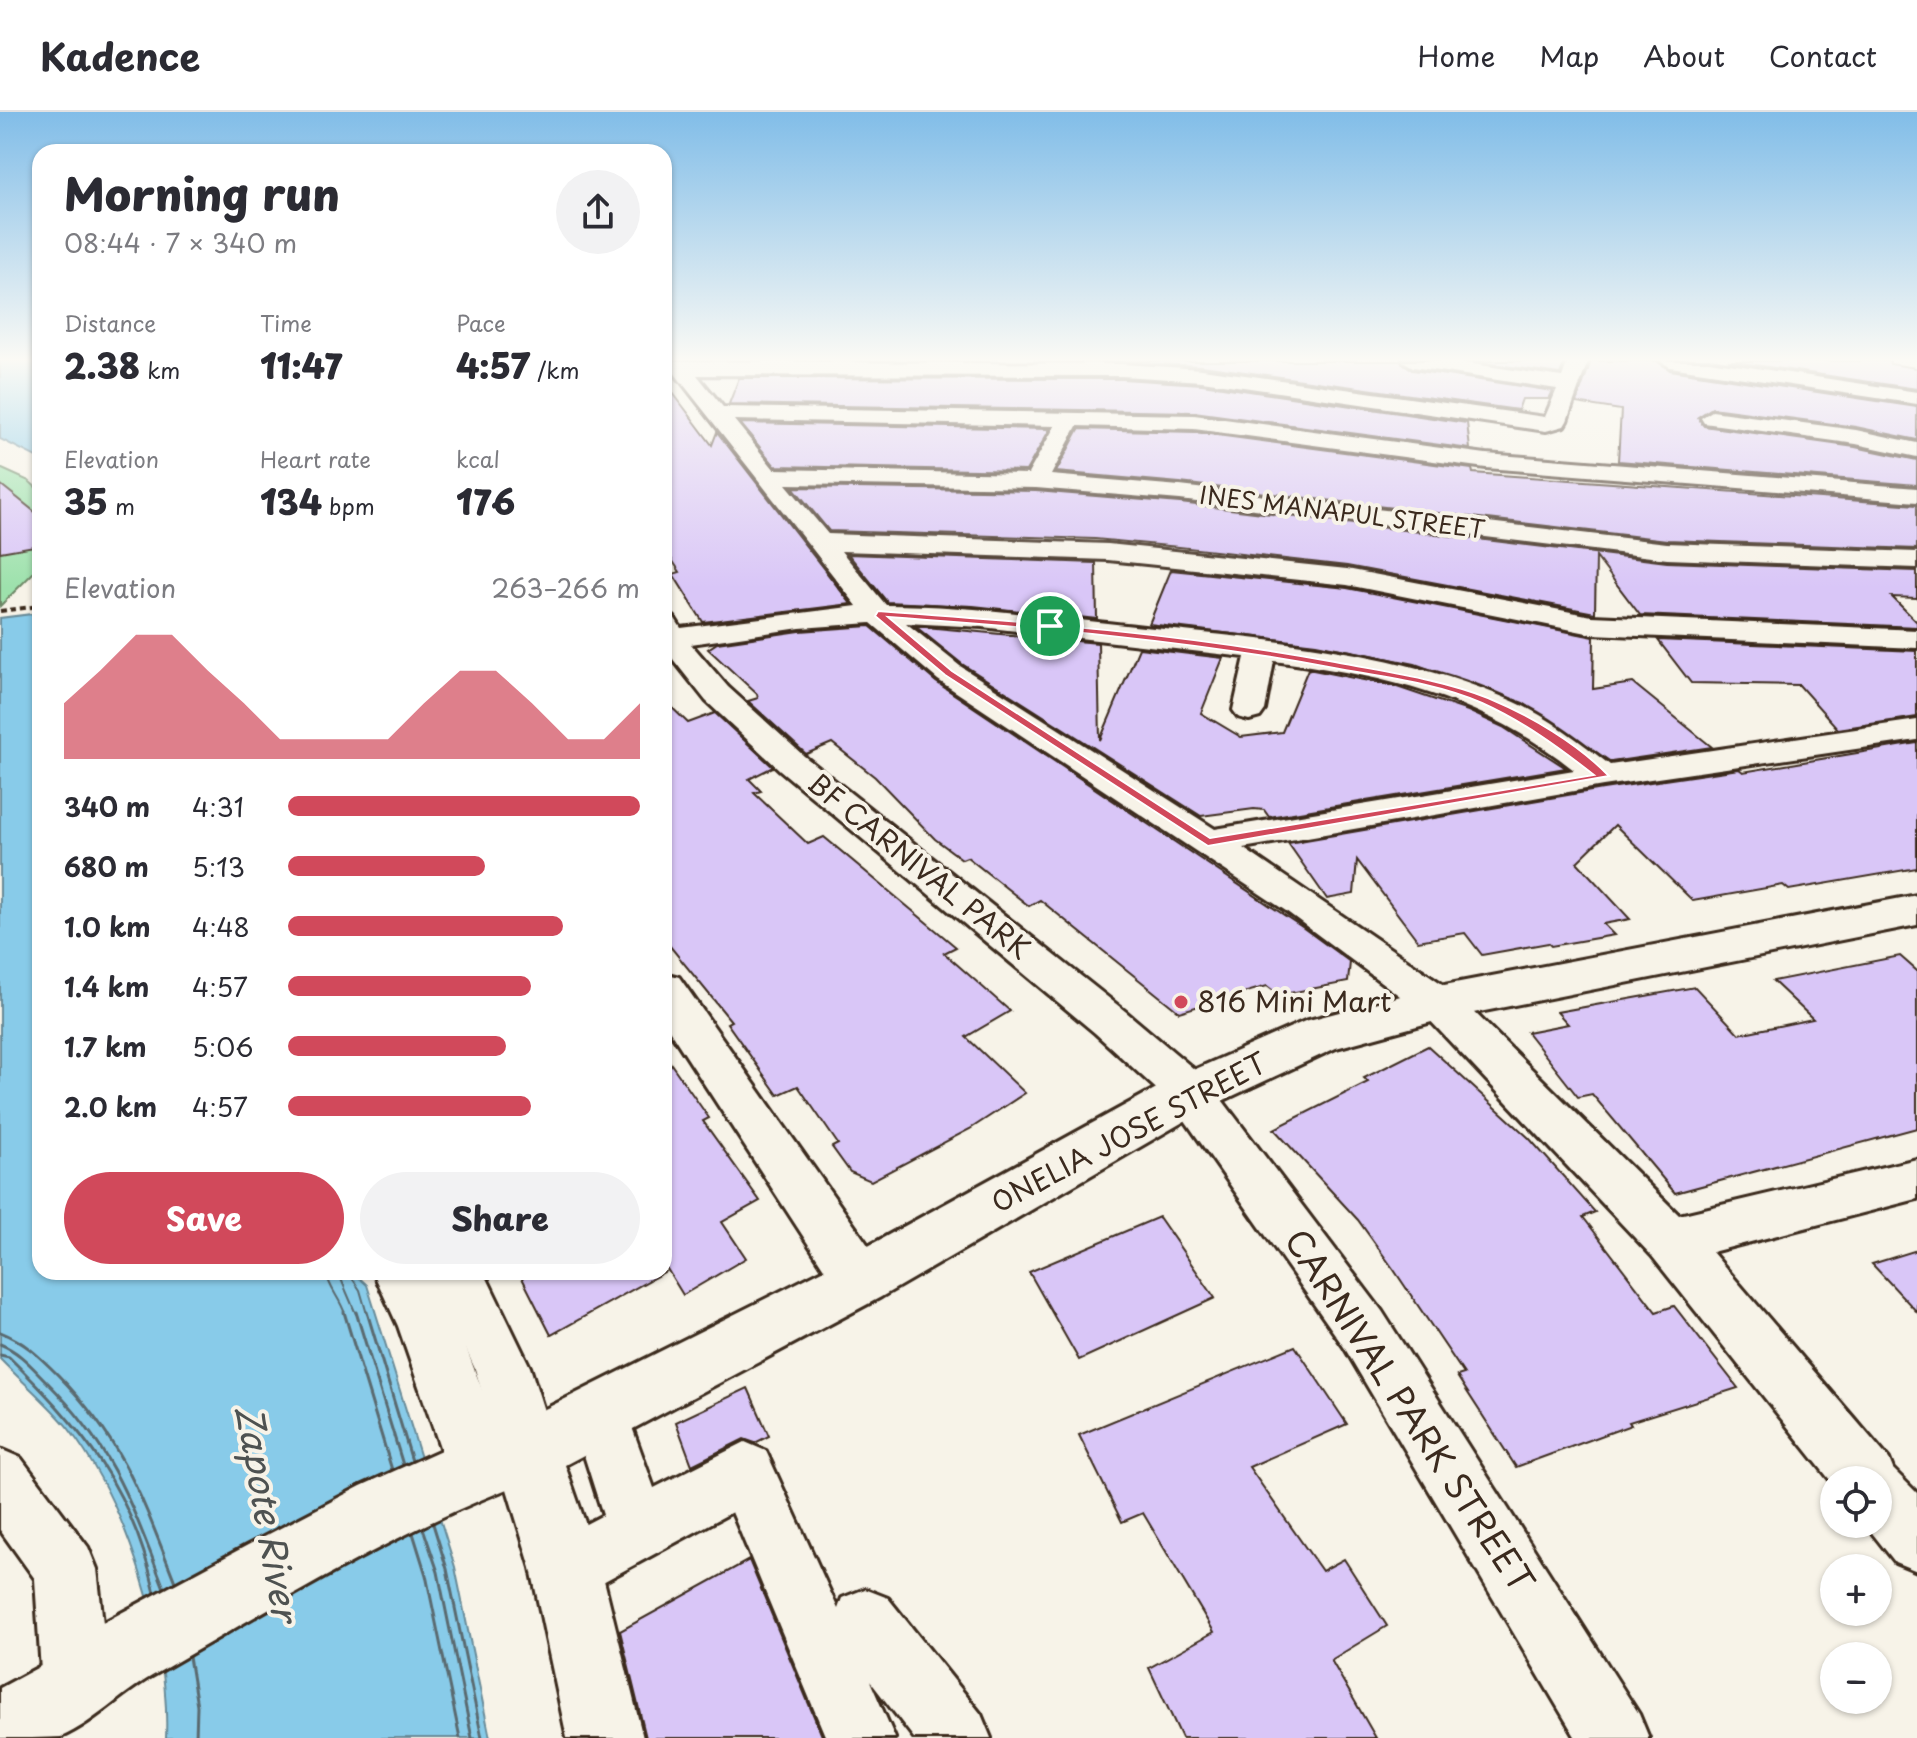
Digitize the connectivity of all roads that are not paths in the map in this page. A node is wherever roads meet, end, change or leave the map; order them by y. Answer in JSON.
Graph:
{"nodes":[{"id":1,"x":735,"y":437,"type":"edge"},
{"id":2,"x":1060,"y":437,"type":"edge"},
{"id":3,"x":1317,"y":437,"type":"edge"},
{"id":4,"x":1710,"y":437,"type":"edge"},
{"id":5,"x":1855,"y":437,"type":"edge"},
{"id":6,"x":1917,"y":450,"type":"edge"},
{"id":7,"x":1707,"y":463,"type":"junction"},
{"id":8,"x":767,"y":476,"type":"junction"},
{"id":9,"x":1036,"y":481,"type":"junction"},
{"id":10,"x":1917,"y":495,"type":"edge"},
{"id":11,"x":822,"y":542,"type":"junction"},
{"id":12,"x":1917,"y":560,"type":"edge"},
{"id":13,"x":878,"y":614,"type":"junction"},
{"id":14,"x":672,"y":631,"type":"edge"},
{"id":15,"x":672,"y":636,"type":"edge"},
{"id":16,"x":1917,"y":639,"type":"edge"},
{"id":17,"x":1261,"y":651,"type":"junction"},
{"id":18,"x":1249,"y":710,"type":"dead end"},
{"id":19,"x":1917,"y":730,"type":"edge"},
{"id":20,"x":1603,"y":776,"type":"junction"},
{"id":21,"x":1208,"y":842,"type":"junction"},
{"id":22,"x":1917,"y":910,"type":"edge"},
{"id":23,"x":672,"y":1000,"type":"edge"},
{"id":24,"x":1439,"y":1003,"type":"junction"},
{"id":25,"x":1191,"y":1093,"type":"junction"},
{"id":26,"x":1917,"y":1179,"type":"edge"},
{"id":27,"x":1670,"y":1240,"type":"junction"},
{"id":28,"x":861,"y":1279,"type":"junction"},
{"id":29,"x":406,"y":1280,"type":"edge"},
{"id":30,"x":461,"y":1280,"type":"edge"},
{"id":31,"x":600,"y":1414,"type":"junction"},
{"id":32,"x":1856,"y":1466,"type":"edge"},
{"id":33,"x":477,"y":1470,"type":"junction"},
{"id":34,"x":0,"y":1479,"type":"edge"},
{"id":35,"x":1892,"y":1510,"type":"edge"},
{"id":36,"x":639,"y":1531,"type":"junction"},
{"id":37,"x":1917,"y":1540,"type":"edge"},
{"id":38,"x":566,"y":1568,"type":"junction"},
{"id":39,"x":865,"y":1621,"type":"dead end"},
{"id":40,"x":98,"y":1670,"type":"junction"},
{"id":41,"x":0,"y":1729,"type":"edge"},
{"id":42,"x":605,"y":1738,"type":"edge"},
{"id":43,"x":861,"y":1738,"type":"edge"},
{"id":44,"x":957,"y":1738,"type":"edge"},
{"id":45,"x":1615,"y":1738,"type":"edge"}],
"edges":[{"from":1,"to":8,"type":"street"},
{"from":2,"to":9,"type":"street"},
{"from":3,"to":7,"type":"street"},
{"from":4,"to":7,"type":"street"},
{"from":5,"to":6,"type":"street"},
{"from":7,"to":10,"type":"street"},
{"from":8,"to":9,"type":"street","name":"INES MANAPUL STREET"},
{"from":8,"to":11,"type":"street"},
{"from":9,"to":12,"type":"street","name":"INES MANAPUL STREET"},
{"from":11,"to":13,"type":"street"},
{"from":11,"to":16,"type":"street"},
{"from":13,"to":14,"type":"street"},
{"from":13,"to":17,"type":"street"},
{"from":13,"to":21,"type":"street"},
{"from":15,"to":25,"type":"street","name":"BF CARNIVAL PARK"},
{"from":17,"to":18,"type":"street"},
{"from":17,"to":20,"type":"street"},
{"from":19,"to":20,"type":"street"},
{"from":20,"to":21,"type":"street"},
{"from":21,"to":24,"type":"street"},
{"from":22,"to":24,"type":"main road","name":"ONELIA JOSE STREET"},
{"from":23,"to":28,"type":"street"},
{"from":24,"to":25,"type":"main road","name":"ONELIA JOSE STREET"},
{"from":24,"to":27,"type":"street"},
{"from":25,"to":28,"type":"main road","name":"ONELIA JOSE STREET"},
{"from":25,"to":45,"type":"street","name":"CARNIVAL PARK STREET"},
{"from":26,"to":27,"type":"street"},
{"from":27,"to":32,"type":"street"},
{"from":28,"to":31,"type":"main road","name":"ONELIA JOSE STREET"},
{"from":29,"to":33,"type":"main road"},
{"from":30,"to":33,"type":"street"},
{"from":31,"to":33,"type":"main road","name":"ONELIA JOSE STREET"},
{"from":31,"to":36,"type":"street"},
{"from":33,"to":38,"type":"main road"},
{"from":33,"to":40,"type":"main road","name":"ONELIA JOSE STREET"},
{"from":34,"to":40,"type":"street"},
{"from":35,"to":37,"type":"street"},
{"from":36,"to":38,"type":"street"},
{"from":36,"to":43,"type":"street"},
{"from":38,"to":42,"type":"main road"},
{"from":39,"to":44,"type":"street"},
{"from":40,"to":41,"type":"main road","name":"ONELIA JOSE STREET"}]}
